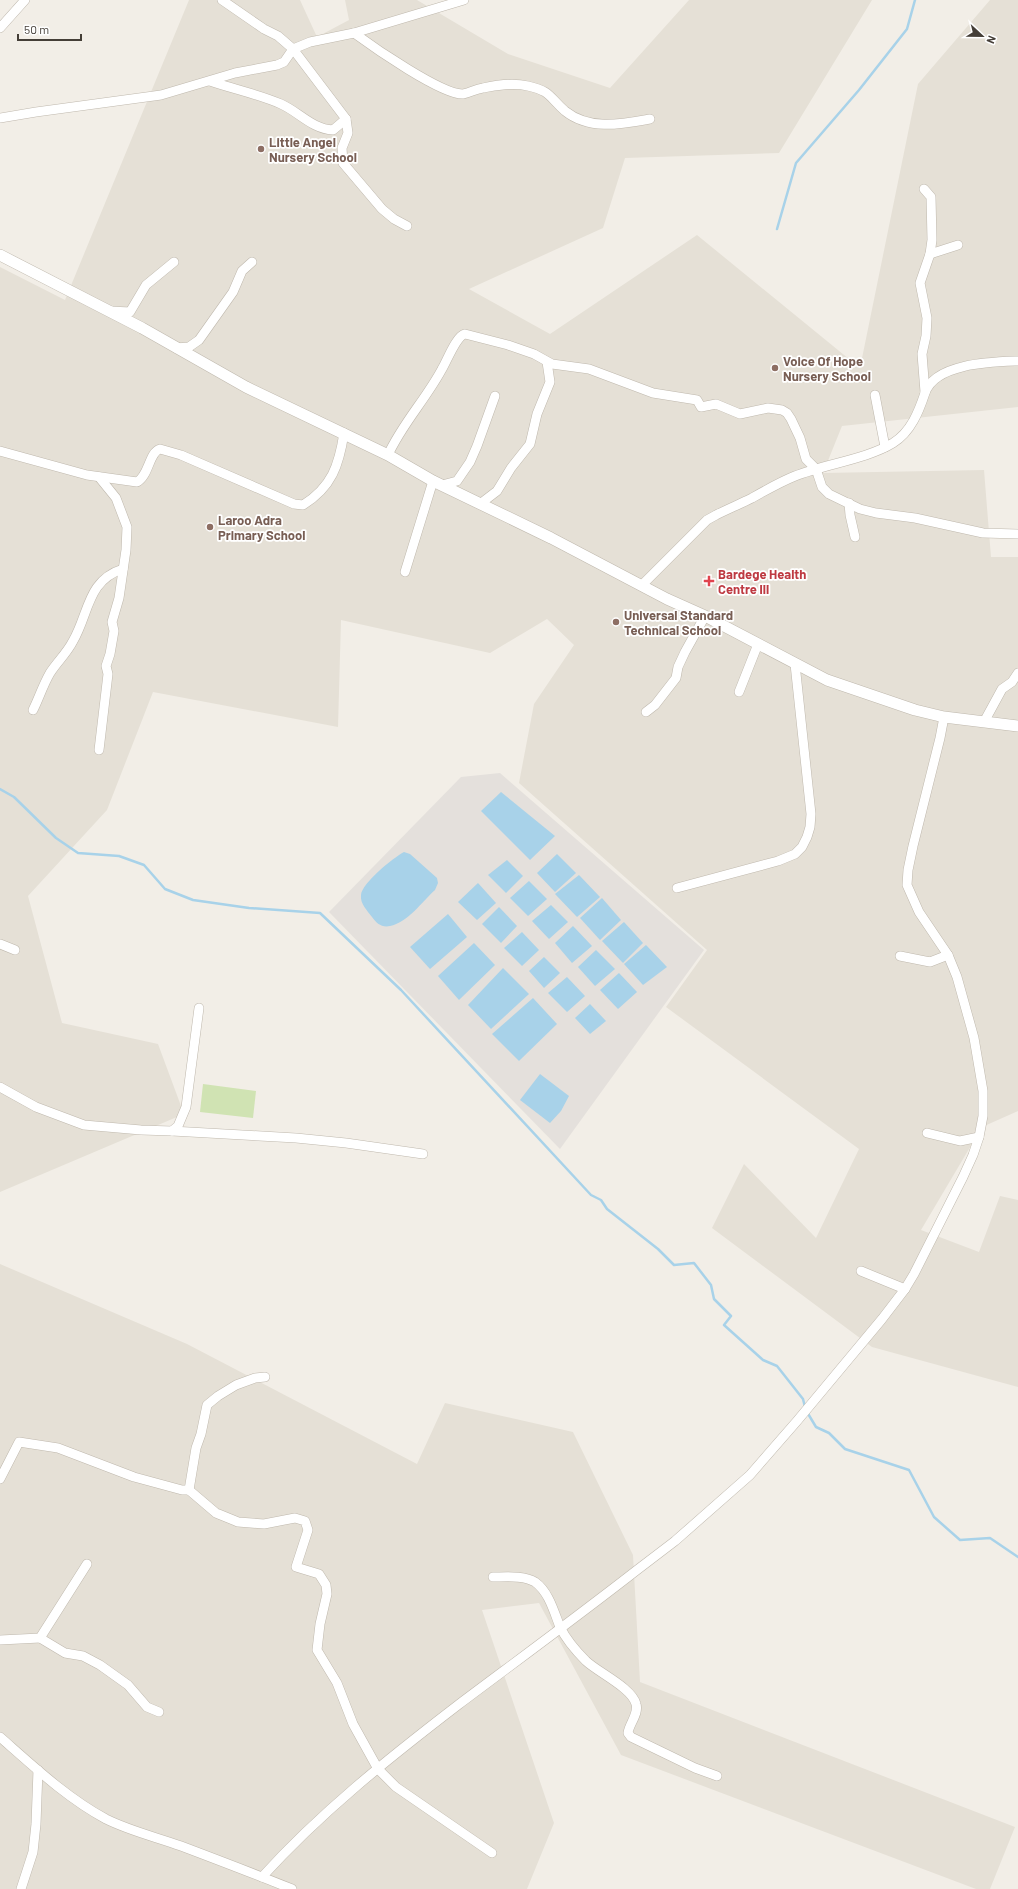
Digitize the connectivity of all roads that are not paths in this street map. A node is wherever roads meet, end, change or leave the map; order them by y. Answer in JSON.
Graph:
{"nodes":[{"id":1,"x":25,"y":0,"type":"edge"},
{"id":2,"x":222,"y":0,"type":"edge"},
{"id":3,"x":464,"y":0,"type":"edge"},
{"id":4,"x":0,"y":28,"type":"edge"},
{"id":5,"x":354,"y":33,"type":"junction"},
{"id":6,"x":293,"y":49,"type":"junction"},
{"id":7,"x":210,"y":81,"type":"junction"},
{"id":8,"x":0,"y":118,"type":"edge"},
{"id":9,"x":346,"y":119,"type":"junction"},
{"id":10,"x":650,"y":119,"type":"dead end"},
{"id":11,"x":924,"y":189,"type":"dead end"},
{"id":12,"x":407,"y":226,"type":"dead end"},
{"id":13,"x":958,"y":245,"type":"dead end"},
{"id":14,"x":930,"y":254,"type":"junction"},
{"id":15,"x":0,"y":255,"type":"edge"},
{"id":16,"x":174,"y":262,"type":"dead end"},
{"id":17,"x":252,"y":262,"type":"dead end"},
{"id":18,"x":109,"y":311,"type":"junction"},
{"id":19,"x":176,"y":348,"type":"junction"},
{"id":20,"x":1018,"y":361,"type":"edge"},
{"id":21,"x":547,"y":362,"type":"junction"},
{"id":22,"x":925,"y":392,"type":"junction"},
{"id":23,"x":875,"y":395,"type":"dead end"},
{"id":24,"x":495,"y":396,"type":"dead end"},
{"id":25,"x":344,"y":433,"type":"junction"},
{"id":26,"x":885,"y":448,"type":"junction"},
{"id":27,"x":0,"y":451,"type":"edge"},
{"id":28,"x":388,"y":455,"type":"junction"},
{"id":29,"x":816,"y":469,"type":"junction"},
{"id":30,"x":99,"y":477,"type":"junction"},
{"id":31,"x":438,"y":483,"type":"junction"},
{"id":32,"x":480,"y":504,"type":"junction"},
{"id":33,"x":849,"y":504,"type":"junction"},
{"id":34,"x":1018,"y":534,"type":"edge"},
{"id":35,"x":855,"y":537,"type":"dead end"},
{"id":36,"x":123,"y":569,"type":"junction"},
{"id":37,"x":405,"y":572,"type":"dead end"},
{"id":38,"x":642,"y":585,"type":"junction"},
{"id":39,"x":705,"y":616,"type":"junction"},
{"id":40,"x":758,"y":644,"type":"junction"},
{"id":41,"x":794,"y":664,"type":"junction"},
{"id":42,"x":1018,"y":673,"type":"edge"},
{"id":43,"x":740,"y":692,"type":"dead end"},
{"id":44,"x":33,"y":710,"type":"dead end"},
{"id":45,"x":646,"y":712,"type":"dead end"},
{"id":46,"x":944,"y":717,"type":"junction"},
{"id":47,"x":984,"y":722,"type":"junction"},
{"id":48,"x":1018,"y":726,"type":"edge"},
{"id":49,"x":99,"y":750,"type":"dead end"},
{"id":50,"x":677,"y":888,"type":"dead end"},
{"id":51,"x":0,"y":944,"type":"edge"},
{"id":52,"x":15,"y":950,"type":"dead end"},
{"id":53,"x":948,"y":955,"type":"junction"},
{"id":54,"x":900,"y":956,"type":"dead end"},
{"id":55,"x":199,"y":1008,"type":"dead end"},
{"id":56,"x":0,"y":1087,"type":"edge"},
{"id":57,"x":172,"y":1130,"type":"junction"},
{"id":58,"x":927,"y":1133,"type":"dead end"},
{"id":59,"x":979,"y":1137,"type":"junction"},
{"id":60,"x":423,"y":1154,"type":"dead end"},
{"id":61,"x":861,"y":1271,"type":"dead end"},
{"id":62,"x":905,"y":1289,"type":"junction"},
{"id":63,"x":265,"y":1377,"type":"dead end"},
{"id":64,"x":0,"y":1479,"type":"edge"},
{"id":65,"x":189,"y":1490,"type":"junction"},
{"id":66,"x":87,"y":1564,"type":"dead end"},
{"id":67,"x":493,"y":1577,"type":"dead end"},
{"id":68,"x":561,"y":1628,"type":"junction"},
{"id":69,"x":40,"y":1638,"type":"junction"},
{"id":70,"x":0,"y":1640,"type":"edge"},
{"id":71,"x":159,"y":1712,"type":"dead end"},
{"id":72,"x":0,"y":1737,"type":"edge"},
{"id":73,"x":378,"y":1769,"type":"junction"},
{"id":74,"x":38,"y":1770,"type":"junction"},
{"id":75,"x":717,"y":1776,"type":"dead end"},
{"id":76,"x":492,"y":1853,"type":"dead end"},
{"id":77,"x":262,"y":1876,"type":"junction"},
{"id":78,"x":21,"y":1889,"type":"edge"},
{"id":79,"x":292,"y":1889,"type":"edge"}],
"edges":[{"from":1,"to":4,"type":"street"},
{"from":2,"to":6,"type":"street"},
{"from":3,"to":5,"type":"street"},
{"from":5,"to":6,"type":"street"},
{"from":5,"to":10,"type":"street"},
{"from":6,"to":7,"type":"street"},
{"from":6,"to":9,"type":"street"},
{"from":7,"to":8,"type":"street"},
{"from":7,"to":9,"type":"street"},
{"from":9,"to":12,"type":"street"},
{"from":11,"to":14,"type":"street"},
{"from":13,"to":14,"type":"street"},
{"from":14,"to":22,"type":"street"},
{"from":15,"to":18,"type":"street"},
{"from":16,"to":18,"type":"street"},
{"from":17,"to":19,"type":"street"},
{"from":18,"to":19,"type":"street"},
{"from":19,"to":25,"type":"street"},
{"from":20,"to":22,"type":"street"},
{"from":21,"to":28,"type":"street"},
{"from":21,"to":29,"type":"street"},
{"from":21,"to":32,"type":"street"},
{"from":22,"to":26,"type":"street"},
{"from":23,"to":26,"type":"street"},
{"from":24,"to":31,"type":"street"},
{"from":25,"to":28,"type":"street"},
{"from":25,"to":30,"type":"street"},
{"from":26,"to":29,"type":"street"},
{"from":27,"to":30,"type":"street"},
{"from":28,"to":31,"type":"street"},
{"from":29,"to":33,"type":"street"},
{"from":29,"to":38,"type":"street"},
{"from":30,"to":36,"type":"street"},
{"from":31,"to":32,"type":"street"},
{"from":31,"to":37,"type":"street"},
{"from":32,"to":38,"type":"street"},
{"from":33,"to":34,"type":"street"},
{"from":33,"to":35,"type":"street"},
{"from":36,"to":44,"type":"street"},
{"from":36,"to":49,"type":"street"},
{"from":38,"to":39,"type":"street"},
{"from":39,"to":40,"type":"street"},
{"from":39,"to":45,"type":"street"},
{"from":40,"to":41,"type":"street"},
{"from":40,"to":43,"type":"street"},
{"from":41,"to":46,"type":"street"},
{"from":41,"to":50,"type":"street"},
{"from":42,"to":47,"type":"street"},
{"from":46,"to":47,"type":"street"},
{"from":46,"to":53,"type":"street"},
{"from":47,"to":48,"type":"street"},
{"from":51,"to":52,"type":"street"},
{"from":53,"to":54,"type":"street"},
{"from":53,"to":59,"type":"street"},
{"from":55,"to":57,"type":"street"},
{"from":56,"to":57,"type":"street"},
{"from":57,"to":60,"type":"street"},
{"from":58,"to":59,"type":"street"},
{"from":59,"to":62,"type":"street"},
{"from":61,"to":62,"type":"street"},
{"from":62,"to":68,"type":"street"},
{"from":63,"to":65,"type":"street"},
{"from":64,"to":65,"type":"street"},
{"from":65,"to":73,"type":"street"},
{"from":66,"to":69,"type":"street"},
{"from":67,"to":68,"type":"street"},
{"from":68,"to":73,"type":"street"},
{"from":68,"to":75,"type":"street"},
{"from":69,"to":70,"type":"street"},
{"from":69,"to":71,"type":"street"},
{"from":72,"to":74,"type":"street"},
{"from":73,"to":76,"type":"street"},
{"from":73,"to":77,"type":"street"},
{"from":74,"to":77,"type":"street"},
{"from":74,"to":78,"type":"street"},
{"from":77,"to":79,"type":"street"}]}
